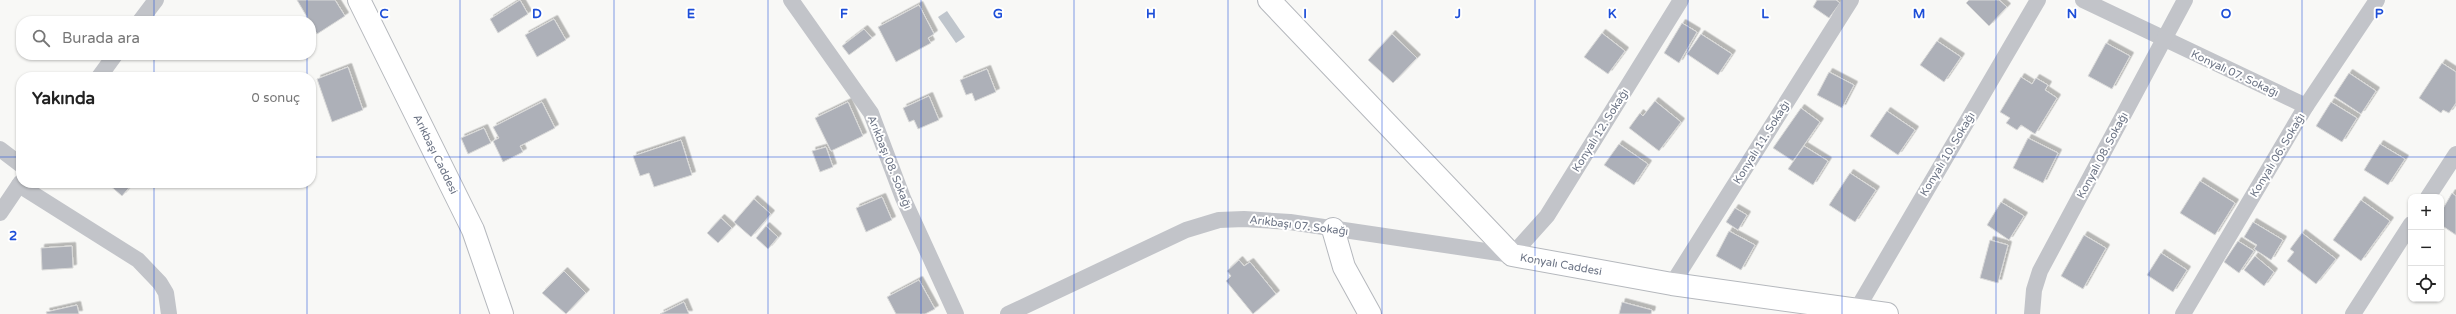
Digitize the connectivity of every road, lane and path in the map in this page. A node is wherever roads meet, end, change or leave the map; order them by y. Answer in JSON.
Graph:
{"nodes":[{"id":1,"x":156,"y":0,"type":"edge"},
{"id":2,"x":359,"y":0,"type":"edge"},
{"id":3,"x":791,"y":0,"type":"edge"},
{"id":4,"x":1269,"y":0,"type":"edge"},
{"id":5,"x":1680,"y":0,"type":"edge"},
{"id":6,"x":1851,"y":0,"type":"edge"},
{"id":7,"x":2038,"y":0,"type":"edge"},
{"id":8,"x":2083,"y":0,"type":"edge"},
{"id":9,"x":2185,"y":0,"type":"edge"},
{"id":10,"x":2377,"y":0,"type":"edge"},
{"id":11,"x":144,"y":16,"type":"edge"},
{"id":12,"x":2164,"y":40,"type":"junction"},
{"id":13,"x":111,"y":60,"type":"edge"},
{"id":14,"x":103,"y":72,"type":"edge"},
{"id":15,"x":2306,"y":106,"type":"junction"},
{"id":16,"x":0,"y":149,"type":"edge"},
{"id":17,"x":2456,"y":154,"type":"edge"},
{"id":18,"x":16,"y":161,"type":"edge"},
{"id":19,"x":17,"y":188,"type":"edge"},
{"id":20,"x":26,"y":188,"type":"edge"},
{"id":21,"x":2430,"y":194,"type":"edge"},
{"id":22,"x":0,"y":213,"type":"edge"},
{"id":23,"x":1334,"y":229,"type":"junction"},
{"id":24,"x":2408,"y":229,"type":"edge"},
{"id":25,"x":1512,"y":255,"type":"junction"},
{"id":26,"x":1672,"y":284,"type":"junction"},
{"id":27,"x":1857,"y":309,"type":"junction"},
{"id":28,"x":169,"y":314,"type":"edge"},
{"id":29,"x":502,"y":314,"type":"edge"},
{"id":30,"x":956,"y":314,"type":"edge"},
{"id":31,"x":1008,"y":314,"type":"edge"},
{"id":32,"x":1370,"y":314,"type":"edge"},
{"id":33,"x":1887,"y":314,"type":"edge"},
{"id":34,"x":2032,"y":314,"type":"edge"},
{"id":35,"x":2183,"y":314,"type":"edge"},
{"id":36,"x":2353,"y":314,"type":"edge"}],
"edges":[{"from":1,"to":11,"type":"street"},
{"from":2,"to":29,"type":"street","name":"Arıkbaşı Caddesi"},
{"from":3,"to":30,"type":"street","name":"Arıkbaşı 08. Sokağı"},
{"from":4,"to":25,"type":"street","name":"Konyalı Caddesi"},
{"from":5,"to":25,"type":"street","name":"Konyalı 12. Sokağı"},
{"from":6,"to":26,"type":"street","name":"Konyalı 11. Sokağı"},
{"from":7,"to":27,"type":"street","name":"Konyalı 10. Sokağı"},
{"from":8,"to":12,"type":"street","name":"Konyalı 07. Sokağı"},
{"from":9,"to":12,"type":"street","name":"Konyalı 08. Sokağı"},
{"from":10,"to":15,"type":"street","name":"Konyalı 06. Sokağı"},
{"from":12,"to":15,"type":"street","name":"Konyalı 07. Sokağı"},
{"from":12,"to":34,"type":"street","name":"Konyalı 08. Sokağı"},
{"from":13,"to":14,"type":"street"},
{"from":15,"to":35,"type":"street","name":"Konyalı 06. Sokağı"},
{"from":16,"to":18,"type":"street"},
{"from":17,"to":21,"type":"street"},
{"from":19,"to":22,"type":"street"},
{"from":20,"to":28,"type":"street"},
{"from":23,"to":25,"type":"street","name":"Arıkbaşı 07. Sokağı"},
{"from":23,"to":31,"type":"street","name":"Arıkbaşı 07. Sokağı"},
{"from":23,"to":32,"type":"street"},
{"from":24,"to":36,"type":"street"},
{"from":25,"to":26,"type":"street","name":"Konyalı Caddesi"},
{"from":26,"to":27,"type":"street","name":"Konyalı Caddesi"},
{"from":27,"to":33,"type":"street","name":"Konyalı Caddesi"}]}
